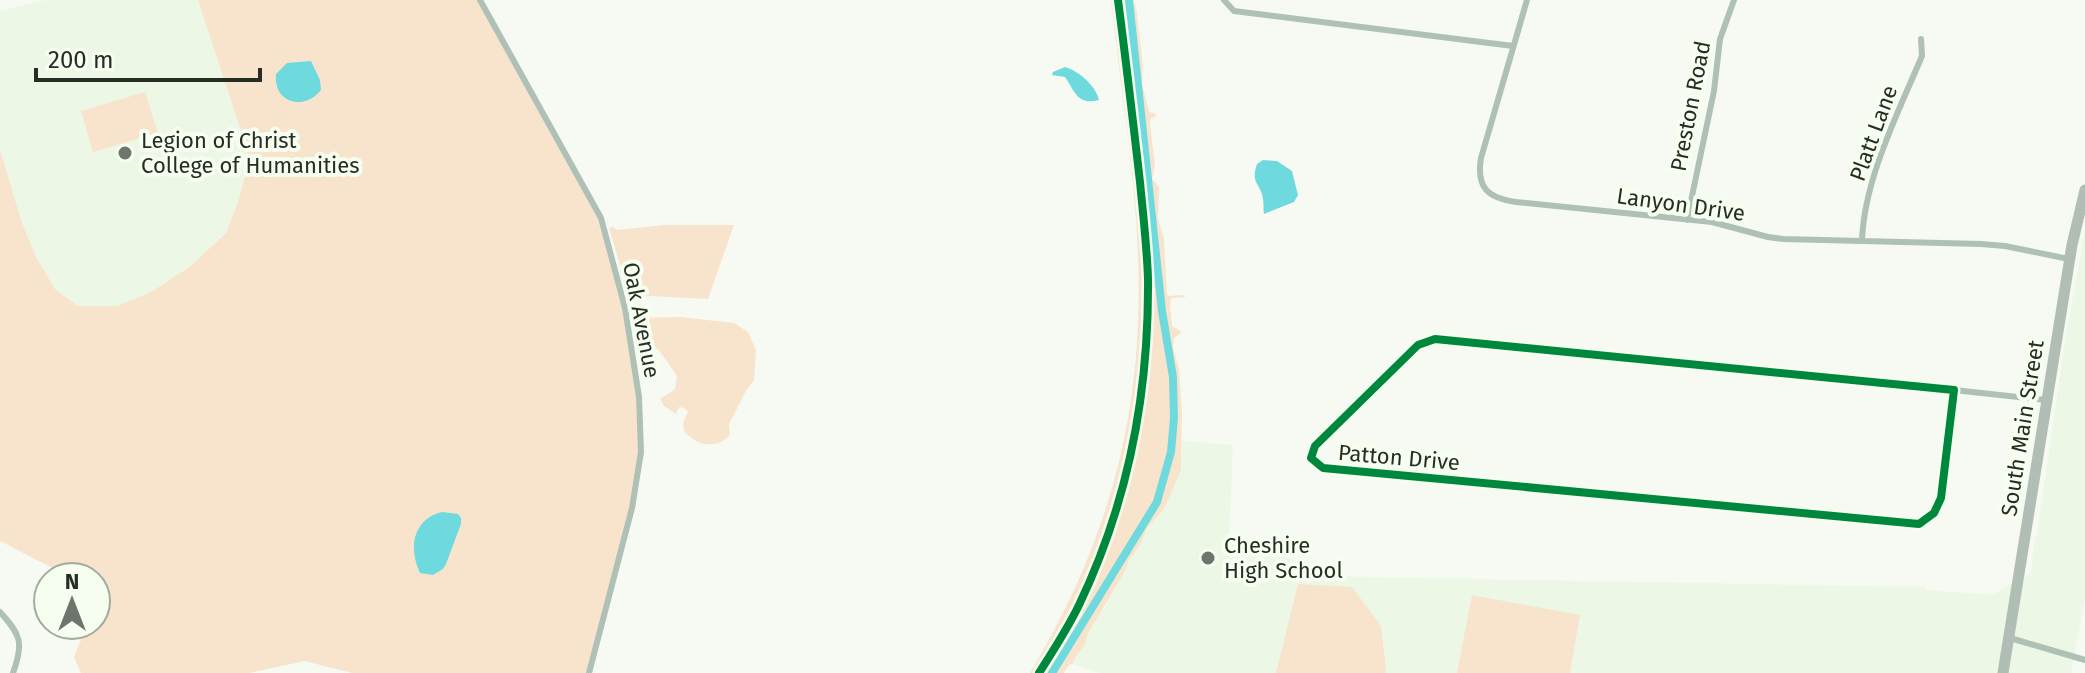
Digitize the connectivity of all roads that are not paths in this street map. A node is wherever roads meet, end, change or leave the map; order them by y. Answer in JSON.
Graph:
{"nodes":[{"id":1,"x":480,"y":0,"type":"edge"},
{"id":2,"x":1224,"y":0,"type":"edge"},
{"id":3,"x":1527,"y":0,"type":"edge"},
{"id":4,"x":1734,"y":0,"type":"edge"},
{"id":5,"x":1921,"y":39,"type":"dead end"},
{"id":6,"x":1513,"y":46,"type":"junction"},
{"id":7,"x":2085,"y":190,"type":"edge"},
{"id":8,"x":1687,"y":220,"type":"junction"},
{"id":9,"x":1862,"y":241,"type":"junction"},
{"id":10,"x":2070,"y":259,"type":"junction"},
{"id":11,"x":1954,"y":390,"type":"junction"},
{"id":12,"x":2046,"y":400,"type":"junction"},
{"id":13,"x":0,"y":612,"type":"edge"},
{"id":14,"x":2010,"y":638,"type":"junction"},
{"id":15,"x":2085,"y":660,"type":"edge"},
{"id":16,"x":13,"y":673,"type":"edge"},
{"id":17,"x":589,"y":673,"type":"edge"},
{"id":18,"x":2003,"y":673,"type":"edge"}],
"edges":[{"from":1,"to":17,"type":"street","name":"Oak Avenue"},
{"from":2,"to":6,"type":"street"},
{"from":3,"to":6,"type":"street","name":"Lanyon Drive"},
{"from":4,"to":8,"type":"street","name":"Preston Road"},
{"from":5,"to":9,"type":"street","name":"Platt Lane"},
{"from":6,"to":8,"type":"street","name":"Lanyon Drive"},
{"from":7,"to":10,"type":"highway","name":"South Main Street"},
{"from":8,"to":9,"type":"street","name":"Lanyon Drive"},
{"from":9,"to":10,"type":"street","name":"Lanyon Drive"},
{"from":10,"to":12,"type":"highway","name":"South Main Street"},
{"from":11,"to":11,"type":"street","name":"Patton Drive"},
{"from":11,"to":12,"type":"street","name":"Patton Drive"},
{"from":12,"to":14,"type":"highway","name":"South Main Street"},
{"from":13,"to":16,"type":"street"},
{"from":14,"to":15,"type":"street"},
{"from":14,"to":18,"type":"highway","name":"South Main Street"}]}
